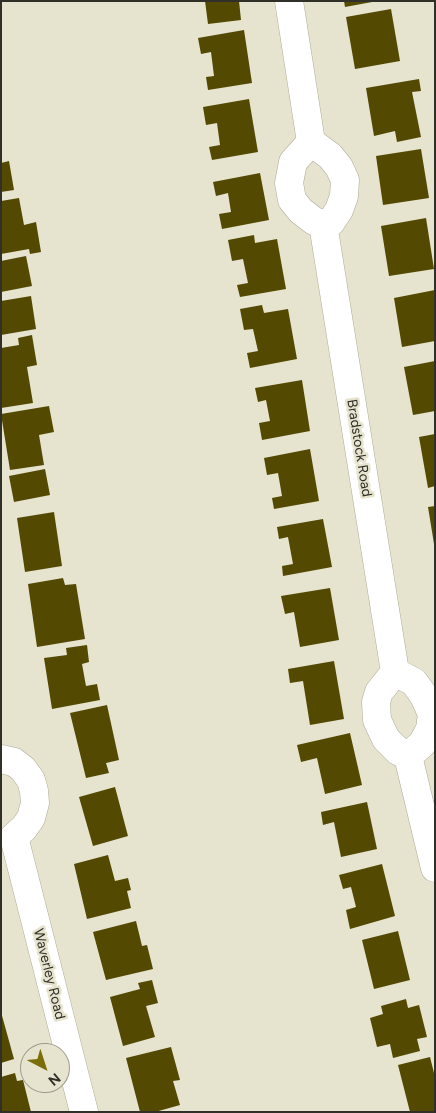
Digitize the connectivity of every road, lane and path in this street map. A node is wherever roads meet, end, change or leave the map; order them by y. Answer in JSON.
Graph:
{"nodes":[{"id":1,"x":289,"y":1,"type":"edge"},
{"id":2,"x":311,"y":142,"type":"junction"},
{"id":3,"x":323,"y":224,"type":"junction"},
{"id":4,"x":395,"y":672,"type":"junction"},
{"id":5,"x":408,"y":756,"type":"junction"},
{"id":6,"x":1,"y":759,"type":"edge"},
{"id":7,"x":8,"y":834,"type":"edge"},
{"id":8,"x":435,"y":868,"type":"edge"},
{"id":9,"x":84,"y":1112,"type":"edge"}],
"edges":[{"from":1,"to":2,"type":"street"},
{"from":2,"to":3,"type":"street"},
{"from":2,"to":3,"type":"street"},
{"from":3,"to":4,"type":"street","name":"Bradstock Road"},
{"from":4,"to":5,"type":"street"},
{"from":4,"to":5,"type":"street"},
{"from":5,"to":8,"type":"street"},
{"from":6,"to":7,"type":"street","name":"Waverley Road"},
{"from":7,"to":9,"type":"street","name":"Waverley Road"}]}
